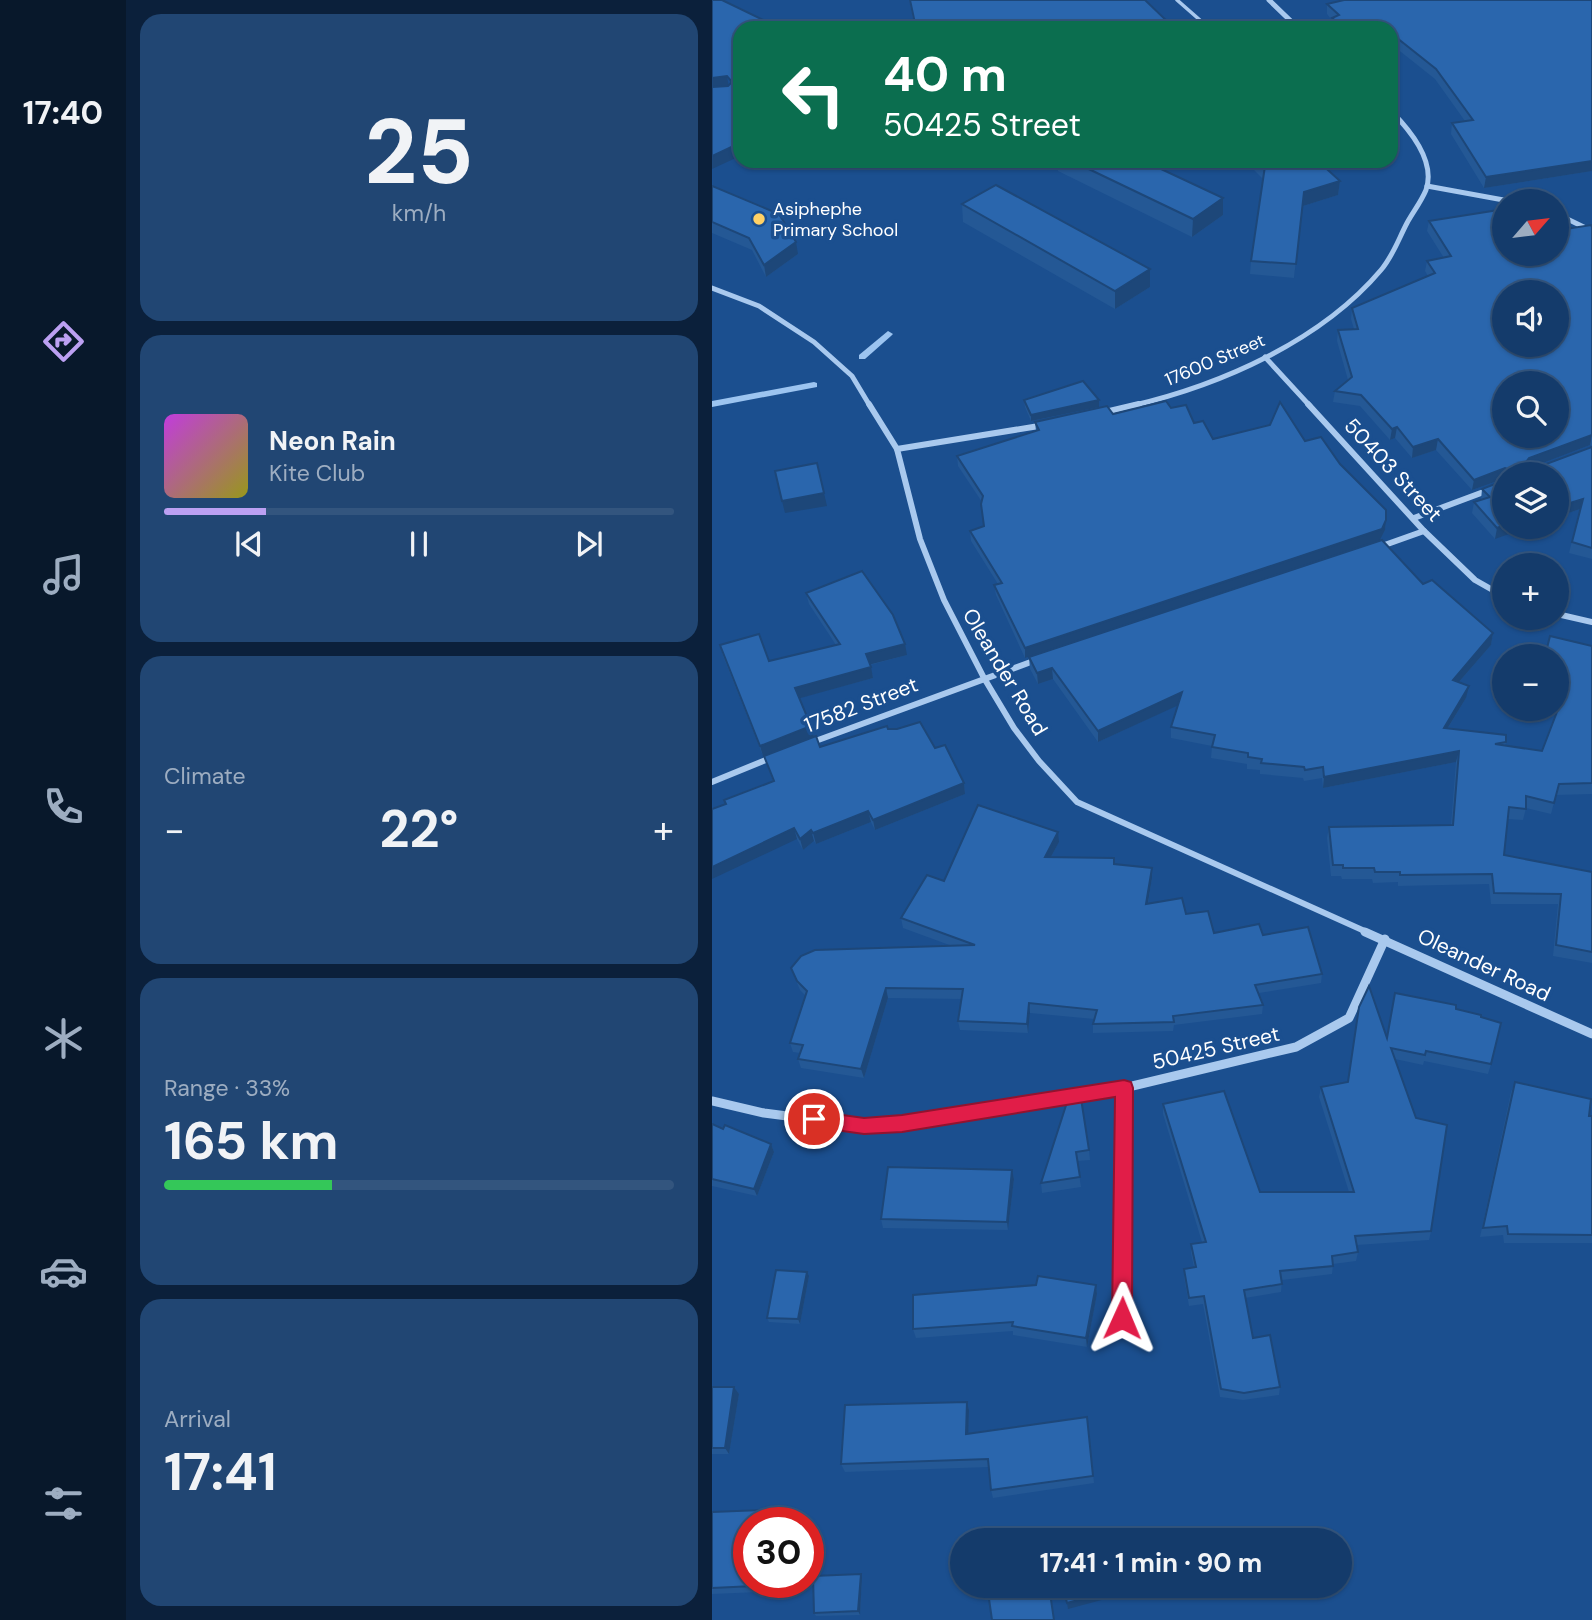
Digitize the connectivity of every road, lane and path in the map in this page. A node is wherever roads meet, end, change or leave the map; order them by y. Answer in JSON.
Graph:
{"nodes":[{"id":1,"x":1178,"y":0,"type":"edge"},
{"id":2,"x":1269,"y":0,"type":"edge"},
{"id":3,"x":1201,"y":21,"type":"edge"},
{"id":4,"x":1291,"y":21,"type":"edge"},
{"id":5,"x":1398,"y":120,"type":"edge"},
{"id":6,"x":1427,"y":186,"type":"junction"},
{"id":7,"x":1492,"y":198,"type":"edge"},
{"id":8,"x":1570,"y":220,"type":"edge"},
{"id":9,"x":1592,"y":230,"type":"edge"},
{"id":10,"x":712,"y":288,"type":"edge"},
{"id":11,"x":1265,"y":357,"type":"junction"},
{"id":12,"x":1091,"y":415,"type":"edge"},
{"id":13,"x":1053,"y":423,"type":"edge"},
{"id":14,"x":898,"y":449,"type":"junction"},
{"id":15,"x":1492,"y":489,"type":"edge"},
{"id":16,"x":1414,"y":519,"type":"junction"},
{"id":17,"x":1424,"y":531,"type":"junction"},
{"id":18,"x":1376,"y":548,"type":"edge"},
{"id":19,"x":1492,"y":590,"type":"edge"},
{"id":20,"x":1569,"y":617,"type":"edge"},
{"id":21,"x":1592,"y":622,"type":"edge"},
{"id":22,"x":1046,"y":657,"type":"edge"},
{"id":23,"x":984,"y":678,"type":"junction"},
{"id":24,"x":802,"y":746,"type":"edge"},
{"id":25,"x":778,"y":755,"type":"edge"},
{"id":26,"x":712,"y":782,"type":"edge"},
{"id":27,"x":1385,"y":939,"type":"junction"},
{"id":28,"x":1592,"y":1034,"type":"edge"},
{"id":29,"x":1124,"y":1088,"type":"junction"},
{"id":30,"x":712,"y":1101,"type":"edge"},
{"id":31,"x":1122,"y":1318,"type":"dead end"}],
"edges":[{"from":1,"to":3,"type":"lane"},
{"from":2,"to":4,"type":"street"},
{"from":5,"to":6,"type":"street"},
{"from":6,"to":7,"type":"street"},
{"from":6,"to":11,"type":"street","name":"17600 Street"},
{"from":8,"to":9,"type":"street"},
{"from":10,"to":14,"type":"street","name":"Oleander Road"},
{"from":11,"to":12,"type":"street","name":"17600 Street"},
{"from":11,"to":16,"type":"street","name":"50403 Street"},
{"from":13,"to":14,"type":"street"},
{"from":14,"to":23,"type":"street","name":"Oleander Road"},
{"from":15,"to":16,"type":"street"},
{"from":16,"to":17,"type":"street","name":"50403 Street"},
{"from":17,"to":18,"type":"street"},
{"from":17,"to":19,"type":"street","name":"50403 Street"},
{"from":20,"to":21,"type":"street"},
{"from":22,"to":23,"type":"street","name":"17582 Street"},
{"from":23,"to":24,"type":"street","name":"17582 Street"},
{"from":23,"to":27,"type":"street","name":"Oleander Road"},
{"from":25,"to":26,"type":"street"},
{"from":27,"to":28,"type":"street","name":"Oleander Road"},
{"from":27,"to":29,"type":"street","name":"50425 Street"},
{"from":29,"to":30,"type":"street","name":"50425 Street"},
{"from":29,"to":31,"type":"street"}]}
